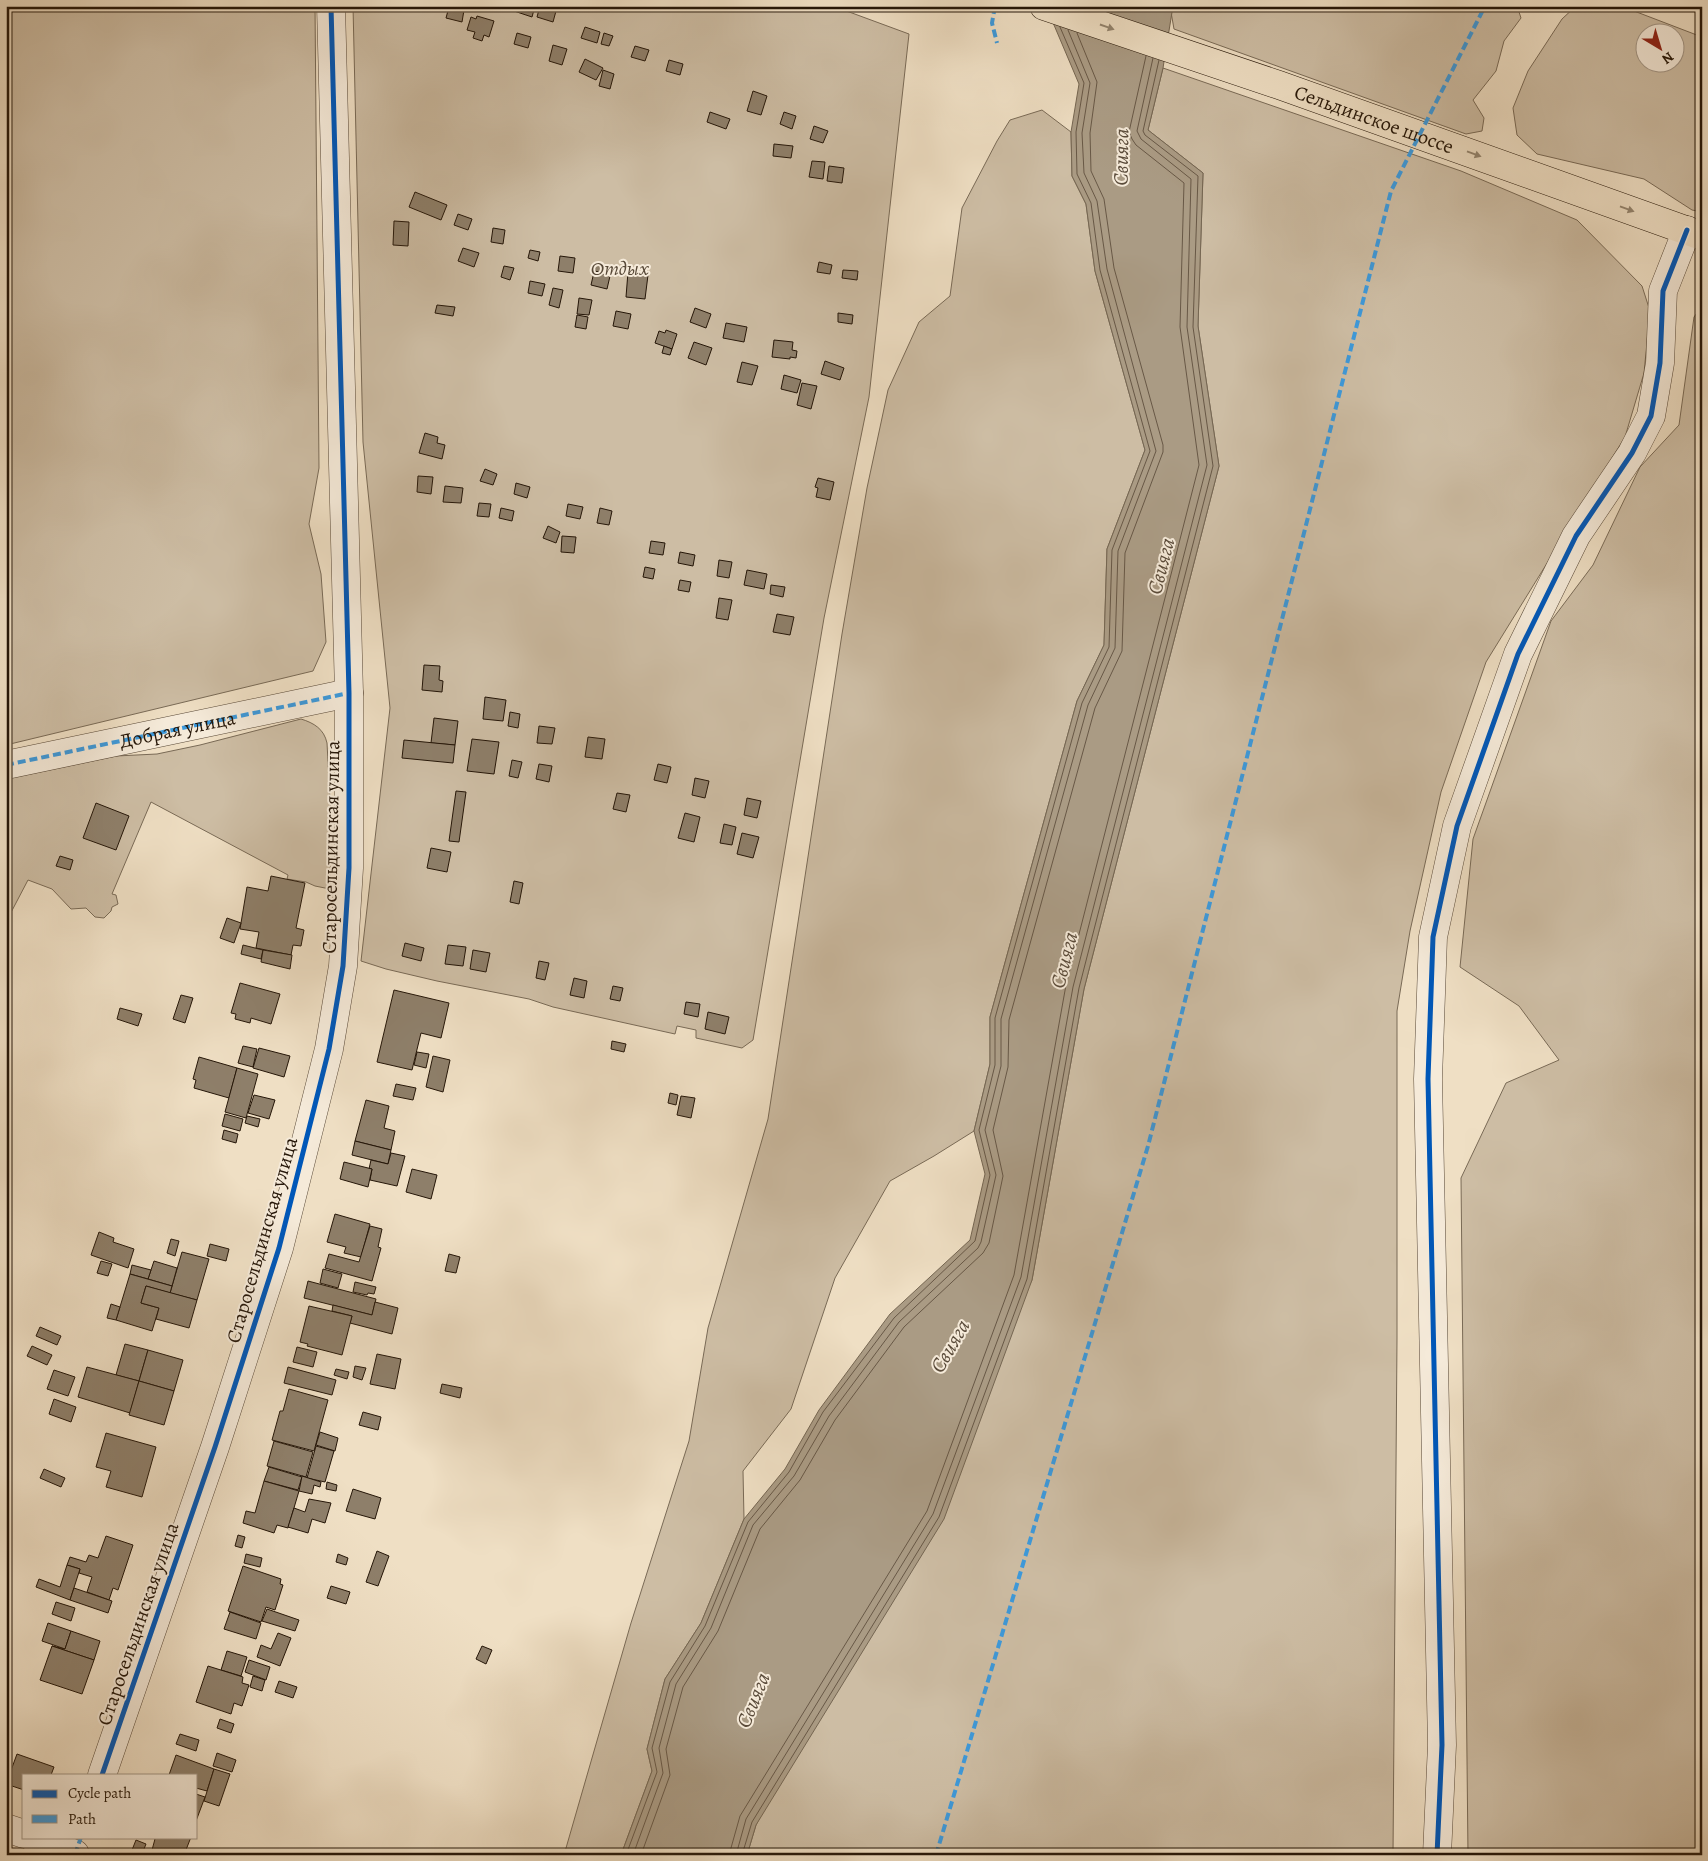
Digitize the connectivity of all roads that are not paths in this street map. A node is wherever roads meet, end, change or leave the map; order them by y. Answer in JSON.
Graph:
{"nodes":[{"id":1,"x":331,"y":6,"type":"edge"},
{"id":2,"x":1044,"y":6,"type":"edge"},
{"id":3,"x":1694,"y":233,"type":"edge"},
{"id":4,"x":349,"y":693,"type":"junction"},
{"id":5,"x":6,"y":765,"type":"edge"},
{"id":6,"x":102,"y":1774,"type":"edge"},
{"id":7,"x":6,"y":1828,"type":"edge"},
{"id":8,"x":22,"y":1833,"type":"edge"},
{"id":9,"x":36,"y":1838,"type":"edge"},
{"id":10,"x":77,"y":1849,"type":"edge"},
{"id":11,"x":1437,"y":1855,"type":"edge"}],
"edges":[{"from":1,"to":4,"type":"street","name":"Старосельдинская улица"},
{"from":2,"to":3,"type":"main road","name":"Сельдинское шоссе","one_way":true},
{"from":3,"to":11,"type":"street"},
{"from":4,"to":5,"type":"street","name":"Добрая улица"},
{"from":4,"to":6,"type":"street","name":"Старосельдинская улица"},
{"from":7,"to":8,"type":"street"},
{"from":9,"to":10,"type":"street"}]}
